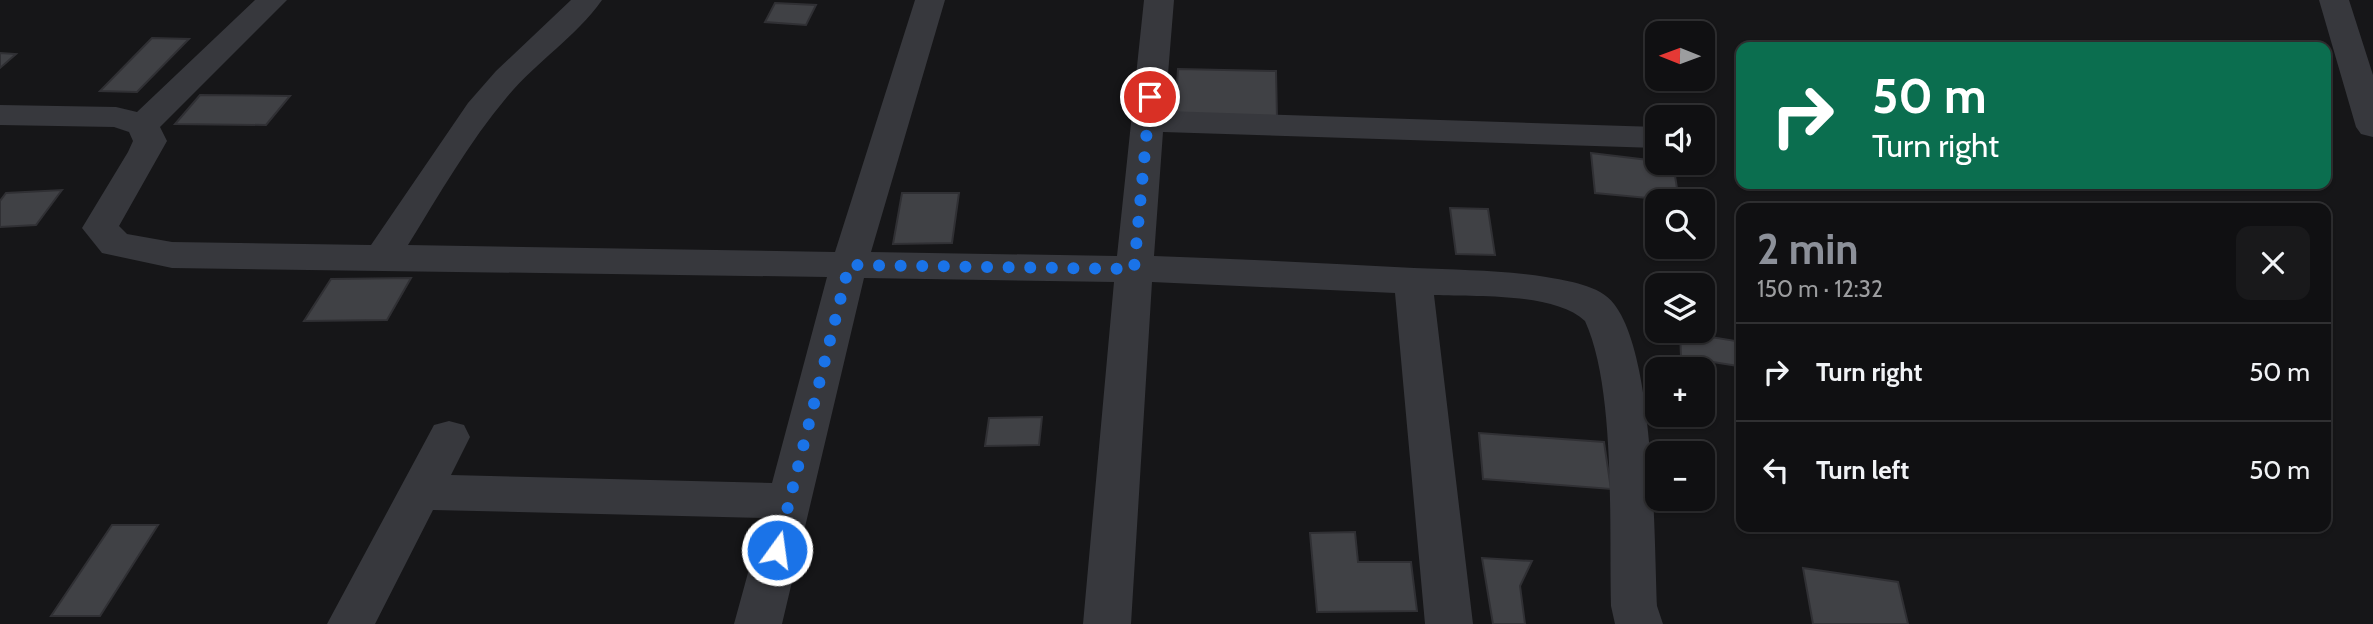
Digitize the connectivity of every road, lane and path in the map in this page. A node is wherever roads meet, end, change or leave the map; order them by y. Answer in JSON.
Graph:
{"nodes":[{"id":1,"x":272,"y":0,"type":"edge"},
{"id":2,"x":587,"y":0,"type":"edge"},
{"id":3,"x":930,"y":0,"type":"edge"},
{"id":4,"x":1159,"y":0,"type":"edge"},
{"id":5,"x":2334,"y":0,"type":"edge"},
{"id":6,"x":0,"y":115,"type":"edge"},
{"id":7,"x":1148,"y":121,"type":"junction"},
{"id":8,"x":143,"y":125,"type":"junction"},
{"id":9,"x":2373,"y":127,"type":"edge"},
{"id":10,"x":1645,"y":137,"type":"edge"},
{"id":11,"x":381,"y":258,"type":"junction"},
{"id":12,"x":849,"y":265,"type":"junction"},
{"id":13,"x":1134,"y":269,"type":"junction"},
{"id":14,"x":1413,"y":281,"type":"junction"},
{"id":15,"x":449,"y":437,"type":"dead end"},
{"id":16,"x":419,"y":492,"type":"junction"},
{"id":17,"x":789,"y":501,"type":"junction"},
{"id":18,"x":351,"y":624,"type":"edge"},
{"id":19,"x":758,"y":624,"type":"edge"},
{"id":20,"x":1107,"y":624,"type":"edge"},
{"id":21,"x":1449,"y":624,"type":"edge"},
{"id":22,"x":1639,"y":624,"type":"edge"}],
"edges":[{"from":1,"to":8,"type":"street"},
{"from":2,"to":11,"type":"street"},
{"from":3,"to":12,"type":"street"},
{"from":4,"to":7,"type":"street"},
{"from":5,"to":9,"type":"street"},
{"from":6,"to":8,"type":"street"},
{"from":7,"to":10,"type":"street"},
{"from":7,"to":13,"type":"street"},
{"from":8,"to":11,"type":"street"},
{"from":11,"to":12,"type":"street"},
{"from":12,"to":13,"type":"street"},
{"from":12,"to":17,"type":"street"},
{"from":13,"to":14,"type":"street"},
{"from":13,"to":20,"type":"street"},
{"from":14,"to":21,"type":"street"},
{"from":14,"to":22,"type":"street"},
{"from":15,"to":16,"type":"street"},
{"from":16,"to":17,"type":"street"},
{"from":16,"to":18,"type":"street"},
{"from":17,"to":19,"type":"street"}]}
